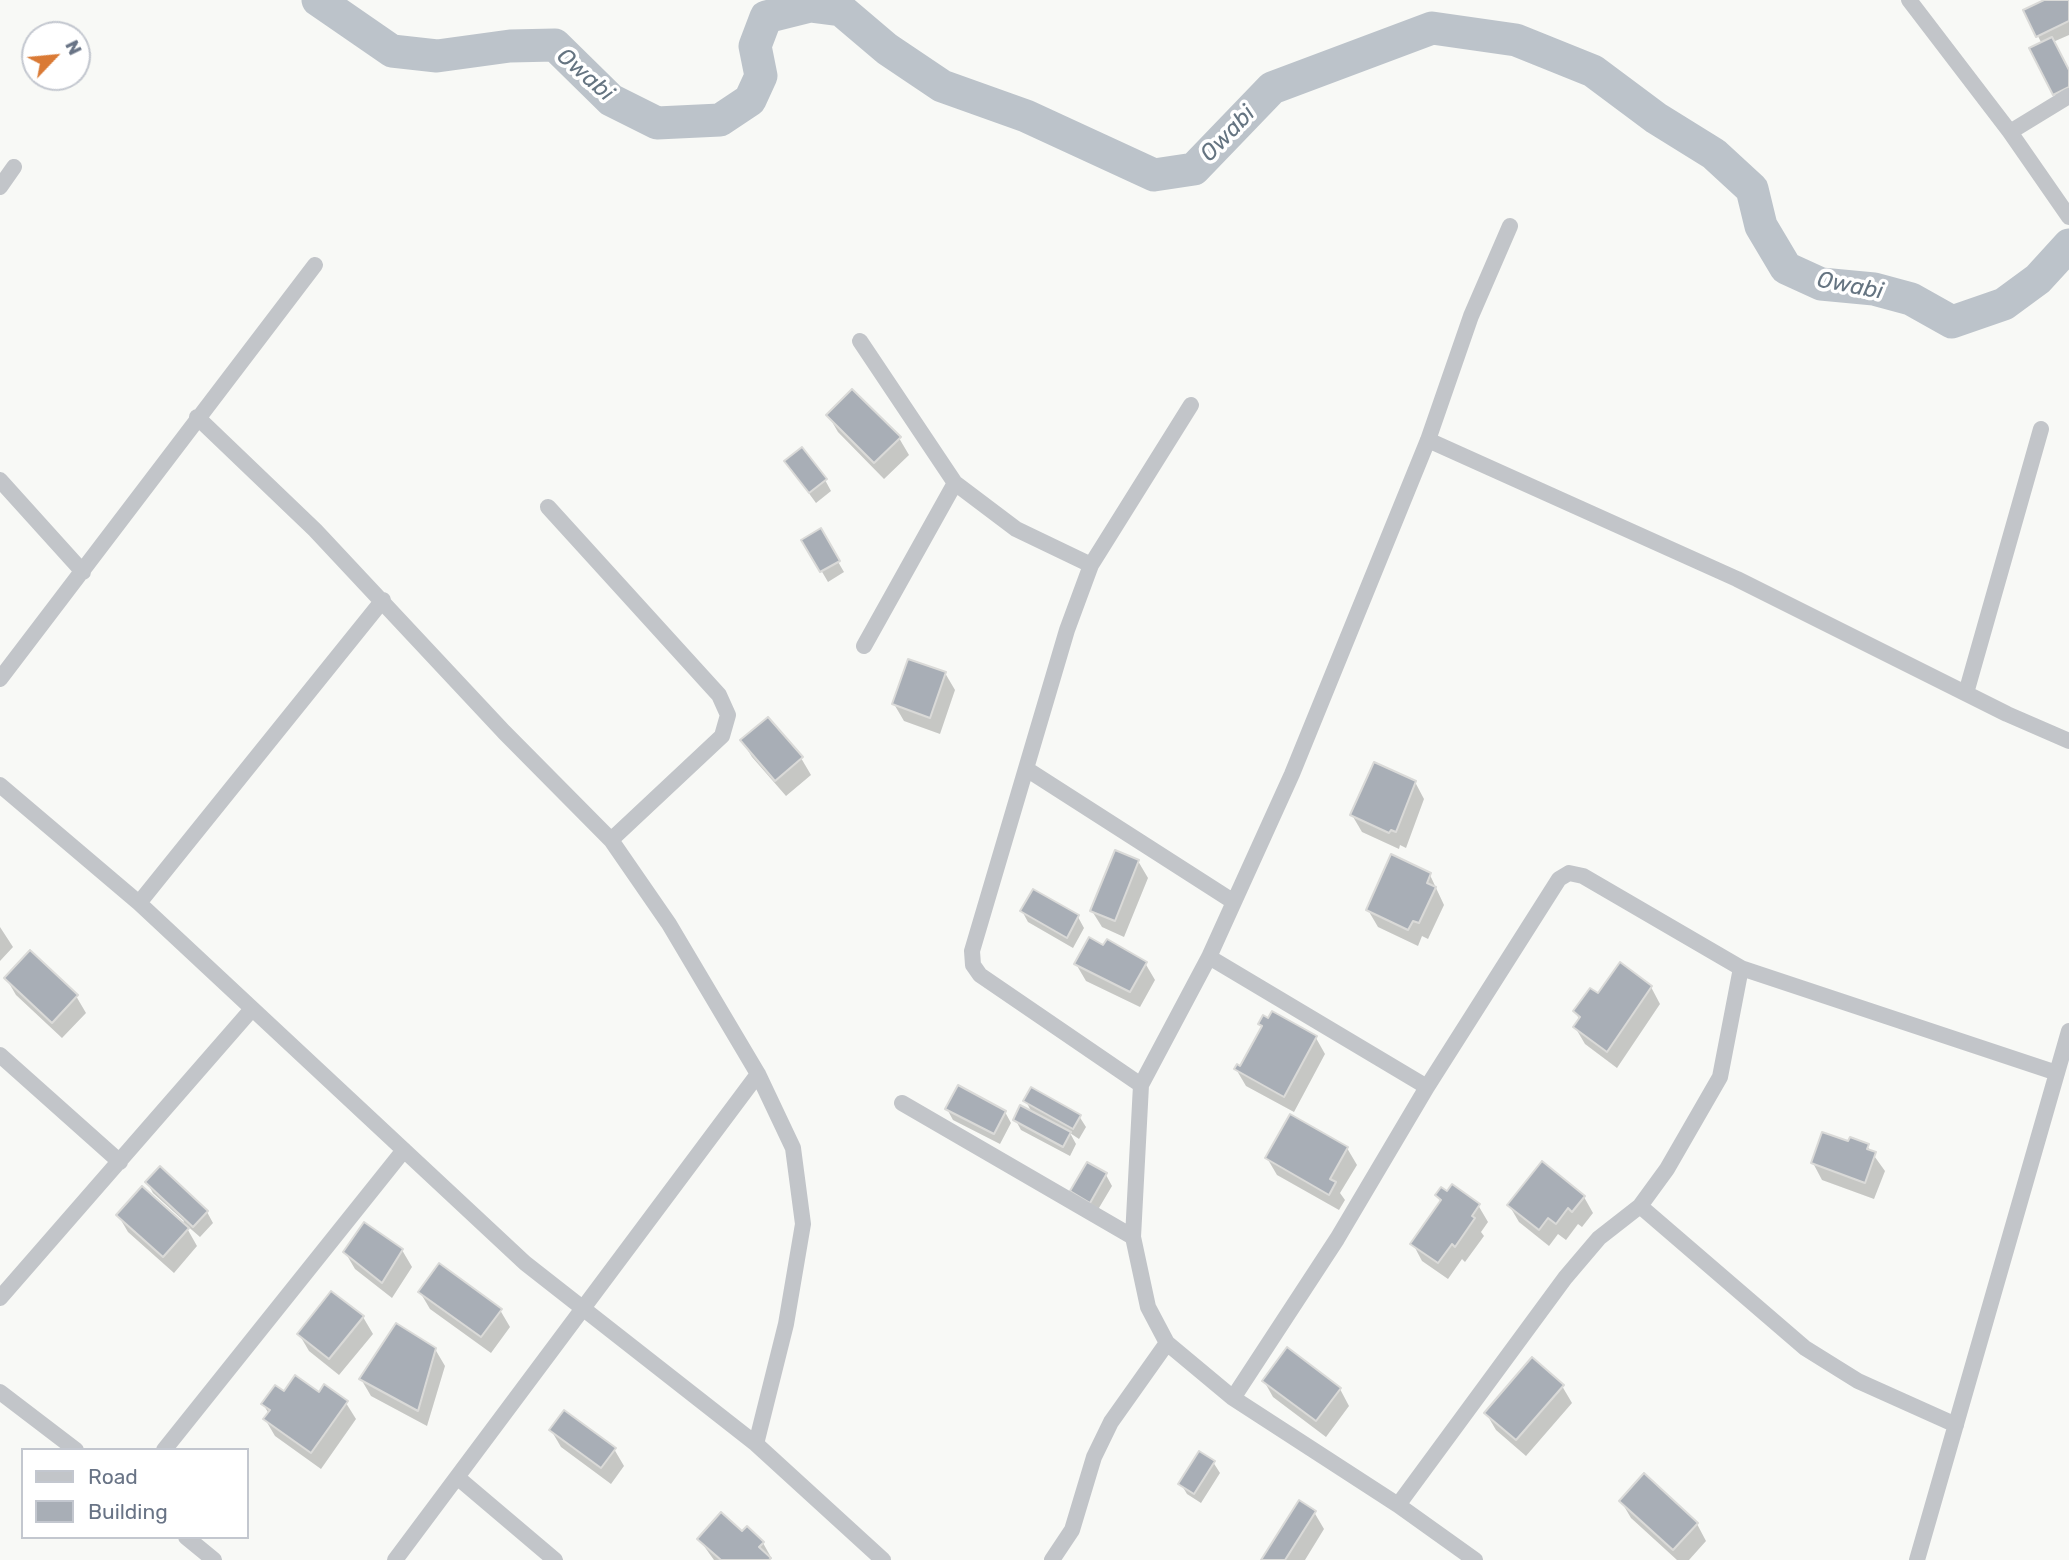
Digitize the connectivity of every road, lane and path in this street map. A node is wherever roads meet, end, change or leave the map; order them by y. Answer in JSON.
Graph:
{"nodes":[{"id":1,"x":1909,"y":0,"type":"edge"},
{"id":2,"x":2069,"y":96,"type":"edge"},
{"id":3,"x":2010,"y":132,"type":"junction"},
{"id":4,"x":14,"y":167,"type":"dead end"},
{"id":5,"x":0,"y":187,"type":"edge"},
{"id":6,"x":2069,"y":217,"type":"edge"},
{"id":7,"x":1510,"y":226,"type":"dead end"},
{"id":8,"x":315,"y":265,"type":"dead end"},
{"id":9,"x":860,"y":341,"type":"dead end"},
{"id":10,"x":1191,"y":405,"type":"dead end"},
{"id":11,"x":197,"y":417,"type":"junction"},
{"id":12,"x":2041,"y":429,"type":"dead end"},
{"id":13,"x":1428,"y":440,"type":"junction"},
{"id":14,"x":0,"y":481,"type":"edge"},
{"id":15,"x":955,"y":483,"type":"junction"},
{"id":16,"x":548,"y":507,"type":"dead end"},
{"id":17,"x":1091,"y":565,"type":"junction"},
{"id":18,"x":83,"y":572,"type":"junction"},
{"id":19,"x":383,"y":600,"type":"junction"},
{"id":20,"x":864,"y":646,"type":"dead end"},
{"id":21,"x":0,"y":679,"type":"edge"},
{"id":22,"x":1966,"y":694,"type":"junction"},
{"id":23,"x":2069,"y":741,"type":"edge"},
{"id":24,"x":1028,"y":770,"type":"junction"},
{"id":25,"x":0,"y":785,"type":"edge"},
{"id":26,"x":611,"y":840,"type":"junction"},
{"id":27,"x":1234,"y":902,"type":"junction"},
{"id":28,"x":139,"y":903,"type":"junction"},
{"id":29,"x":1209,"y":957,"type":"junction"},
{"id":30,"x":1741,"y":968,"type":"junction"},
{"id":31,"x":252,"y":1009,"type":"junction"},
{"id":32,"x":2069,"y":1031,"type":"edge"},
{"id":33,"x":0,"y":1055,"type":"edge"},
{"id":34,"x":2057,"y":1073,"type":"junction"},
{"id":35,"x":758,"y":1074,"type":"junction"},
{"id":36,"x":1141,"y":1085,"type":"junction"},
{"id":37,"x":1427,"y":1087,"type":"junction"},
{"id":38,"x":902,"y":1103,"type":"dead end"},
{"id":39,"x":404,"y":1150,"type":"junction"},
{"id":40,"x":120,"y":1162,"type":"junction"},
{"id":41,"x":1640,"y":1206,"type":"junction"},
{"id":42,"x":1133,"y":1237,"type":"junction"},
{"id":43,"x":0,"y":1298,"type":"edge"},
{"id":44,"x":580,"y":1309,"type":"junction"},
{"id":45,"x":1167,"y":1343,"type":"junction"},
{"id":46,"x":0,"y":1392,"type":"edge"},
{"id":47,"x":1233,"y":1398,"type":"junction"},
{"id":48,"x":1956,"y":1425,"type":"junction"},
{"id":49,"x":755,"y":1444,"type":"junction"},
{"id":50,"x":73,"y":1448,"type":"edge"},
{"id":51,"x":166,"y":1448,"type":"edge"},
{"id":52,"x":457,"y":1476,"type":"junction"},
{"id":53,"x":1398,"y":1505,"type":"junction"},
{"id":54,"x":188,"y":1539,"type":"edge"},
{"id":55,"x":214,"y":1560,"type":"edge"},
{"id":56,"x":395,"y":1560,"type":"edge"},
{"id":57,"x":555,"y":1560,"type":"edge"},
{"id":58,"x":883,"y":1560,"type":"edge"},
{"id":59,"x":1052,"y":1560,"type":"edge"},
{"id":60,"x":1475,"y":1560,"type":"edge"},
{"id":61,"x":1917,"y":1560,"type":"edge"}],
"edges":[{"from":1,"to":3,"type":"street"},
{"from":2,"to":3,"type":"street"},
{"from":3,"to":6,"type":"street"},
{"from":4,"to":5,"type":"street"},
{"from":7,"to":13,"type":"street"},
{"from":8,"to":11,"type":"street"},
{"from":9,"to":15,"type":"street"},
{"from":10,"to":17,"type":"street"},
{"from":11,"to":18,"type":"street"},
{"from":11,"to":19,"type":"street"},
{"from":12,"to":22,"type":"street"},
{"from":13,"to":22,"type":"street"},
{"from":13,"to":27,"type":"street"},
{"from":14,"to":18,"type":"street"},
{"from":15,"to":17,"type":"street"},
{"from":15,"to":20,"type":"street"},
{"from":16,"to":26,"type":"street"},
{"from":17,"to":24,"type":"street"},
{"from":18,"to":21,"type":"street"},
{"from":19,"to":26,"type":"street"},
{"from":19,"to":28,"type":"street"},
{"from":22,"to":23,"type":"street"},
{"from":24,"to":27,"type":"street"},
{"from":24,"to":36,"type":"street"},
{"from":25,"to":28,"type":"street"},
{"from":26,"to":35,"type":"street"},
{"from":27,"to":29,"type":"street"},
{"from":28,"to":31,"type":"street"},
{"from":29,"to":36,"type":"street"},
{"from":29,"to":37,"type":"street"},
{"from":30,"to":34,"type":"street"},
{"from":30,"to":37,"type":"street"},
{"from":30,"to":41,"type":"street"},
{"from":31,"to":39,"type":"street"},
{"from":31,"to":40,"type":"street"},
{"from":32,"to":34,"type":"street"},
{"from":33,"to":40,"type":"street"},
{"from":34,"to":48,"type":"street"},
{"from":35,"to":44,"type":"street"},
{"from":35,"to":49,"type":"street"},
{"from":36,"to":42,"type":"street"},
{"from":37,"to":47,"type":"street"},
{"from":38,"to":42,"type":"street"},
{"from":39,"to":44,"type":"street"},
{"from":39,"to":51,"type":"street"},
{"from":40,"to":43,"type":"street"},
{"from":41,"to":48,"type":"street"},
{"from":41,"to":53,"type":"street"},
{"from":42,"to":45,"type":"street"},
{"from":44,"to":49,"type":"street"},
{"from":44,"to":52,"type":"street"},
{"from":45,"to":47,"type":"street"},
{"from":45,"to":59,"type":"street"},
{"from":46,"to":50,"type":"street"},
{"from":47,"to":53,"type":"street"},
{"from":48,"to":61,"type":"street"},
{"from":49,"to":58,"type":"street"},
{"from":52,"to":56,"type":"street"},
{"from":52,"to":57,"type":"street"},
{"from":53,"to":60,"type":"street"},
{"from":54,"to":55,"type":"street"}]}
